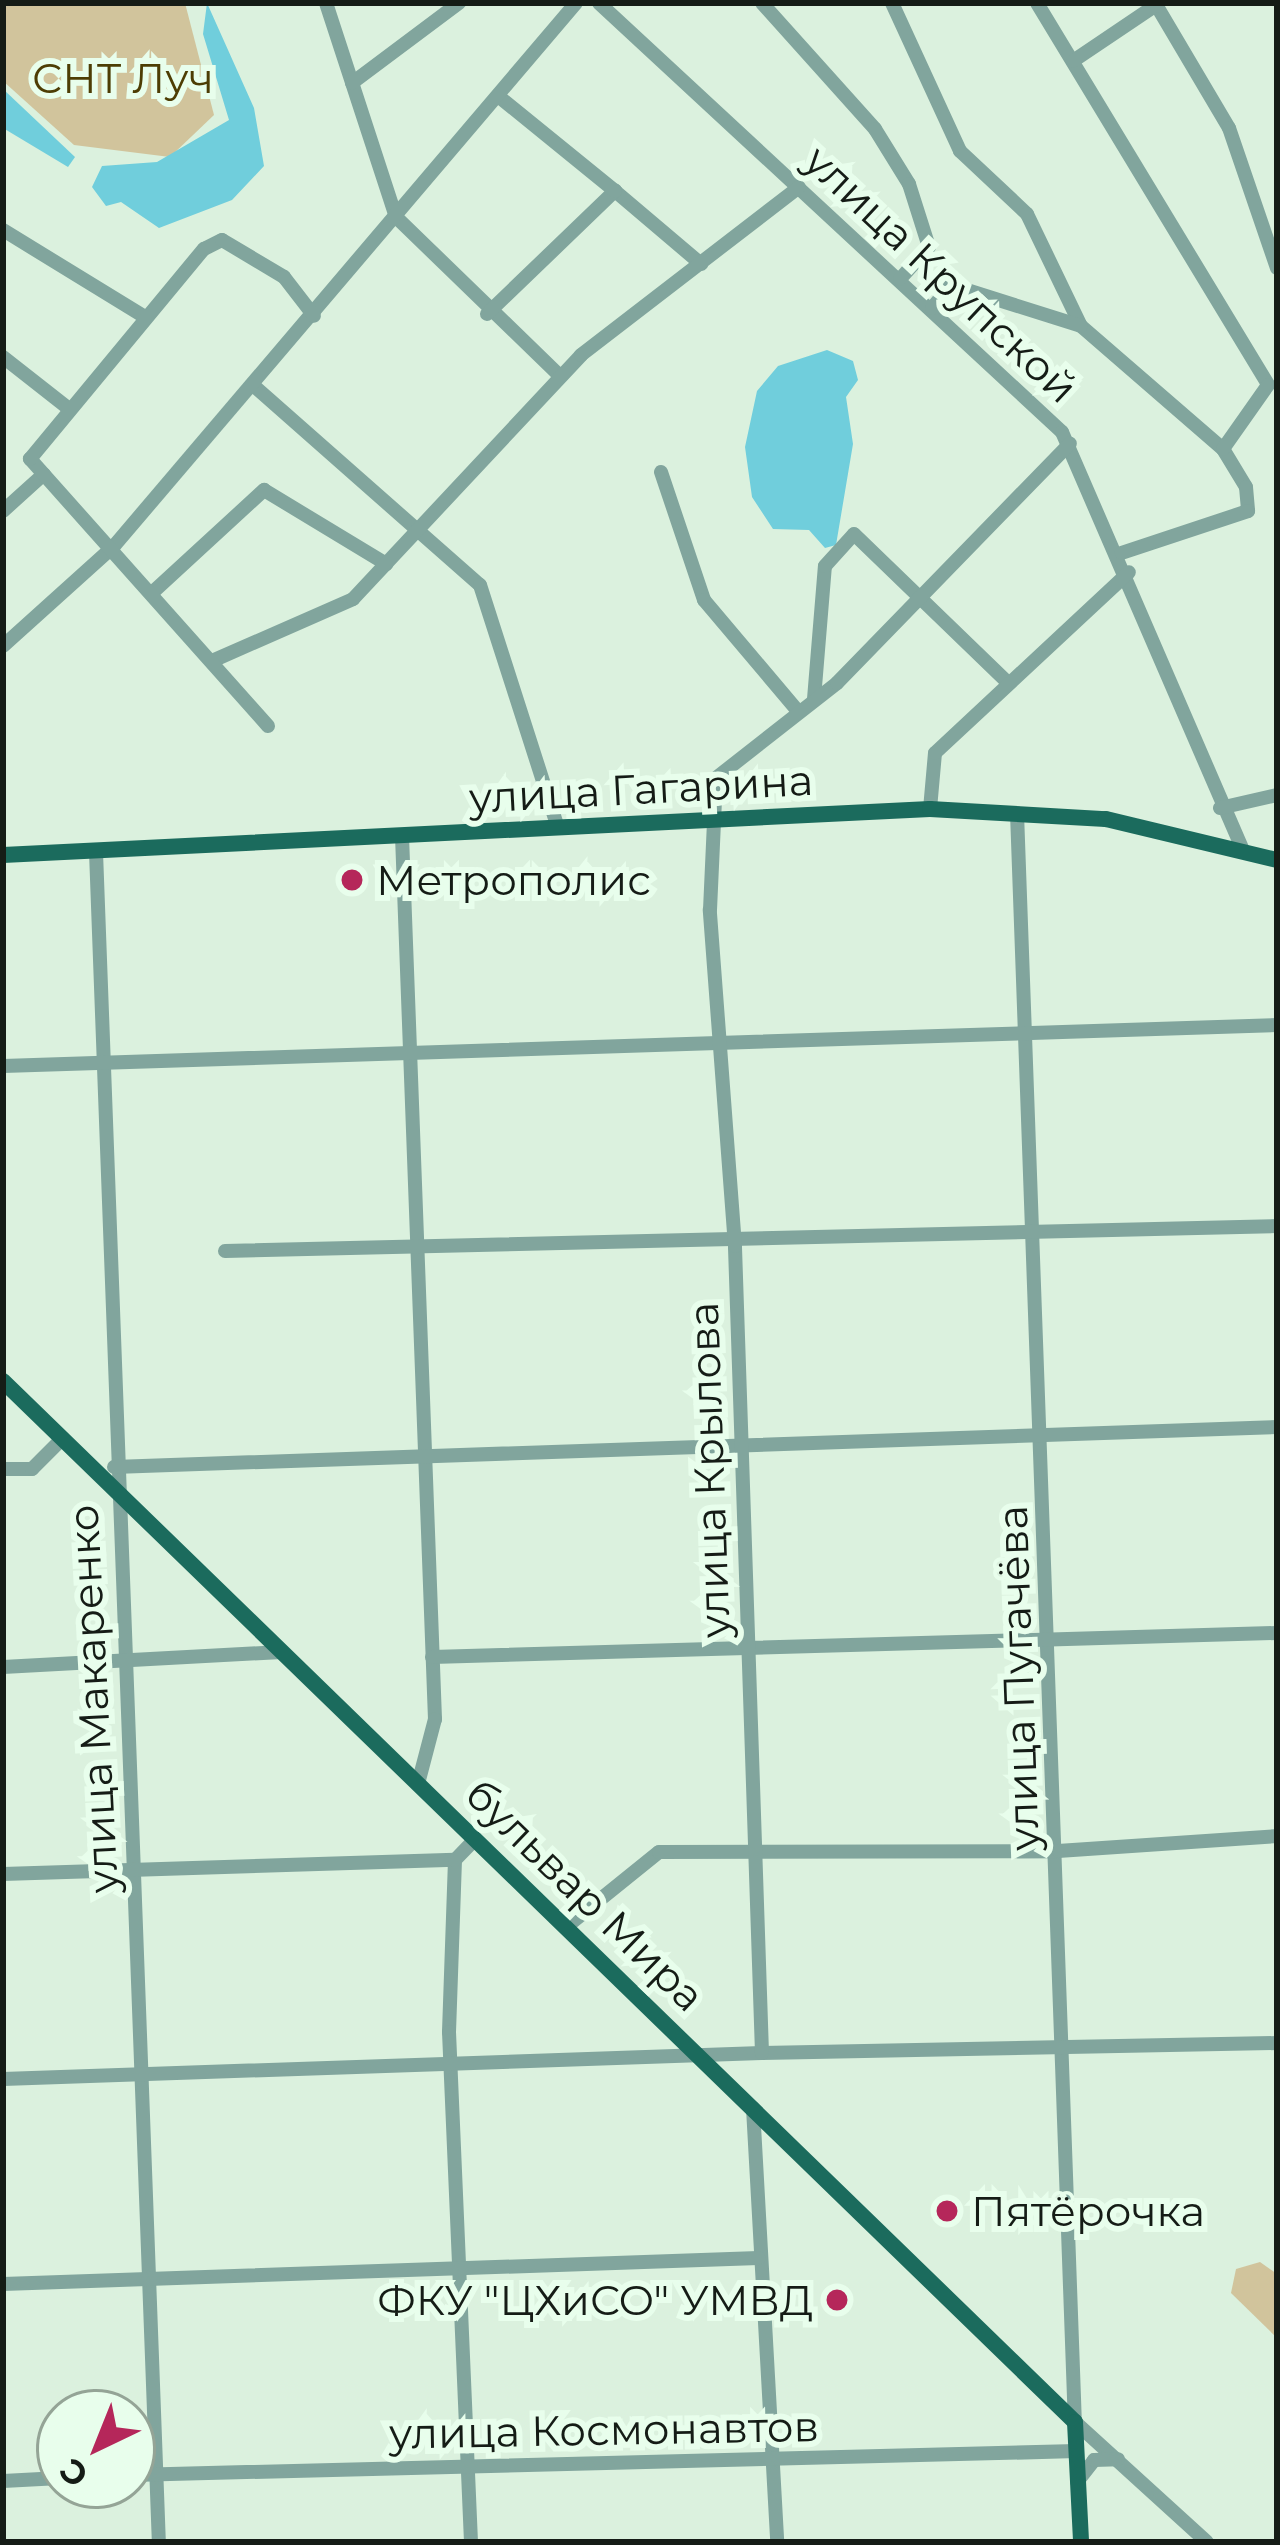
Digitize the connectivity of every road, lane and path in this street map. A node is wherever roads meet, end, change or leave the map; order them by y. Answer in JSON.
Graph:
{"nodes":[{"id":1,"x":326,"y":3,"type":"edge"},
{"id":2,"x":459,"y":3,"type":"edge"},
{"id":3,"x":576,"y":3,"type":"edge"},
{"id":4,"x":599,"y":3,"type":"edge"},
{"id":5,"x":762,"y":3,"type":"edge"},
{"id":6,"x":892,"y":3,"type":"edge"},
{"id":7,"x":1037,"y":3,"type":"edge"},
{"id":8,"x":1156,"y":4,"type":"edge"},
{"id":9,"x":1073,"y":61,"type":"junction"},
{"id":10,"x":352,"y":82,"type":"junction"},
{"id":11,"x":498,"y":96,"type":"junction"},
{"id":12,"x":799,"y":187,"type":"junction"},
{"id":13,"x":614,"y":191,"type":"junction"},
{"id":14,"x":396,"y":217,"type":"junction"},
{"id":15,"x":3,"y":230,"type":"edge"},
{"id":16,"x":701,"y":264,"type":"junction"},
{"id":17,"x":1277,"y":268,"type":"edge"},
{"id":18,"x":900,"y":279,"type":"junction"},
{"id":19,"x":932,"y":308,"type":"junction"},
{"id":20,"x":487,"y":314,"type":"junction"},
{"id":21,"x":314,"y":316,"type":"junction"},
{"id":22,"x":146,"y":317,"type":"junction"},
{"id":23,"x":1082,"y":326,"type":"junction"},
{"id":24,"x":3,"y":357,"type":"edge"},
{"id":25,"x":560,"y":376,"type":"junction"},
{"id":26,"x":254,"y":386,"type":"junction"},
{"id":27,"x":1273,"y":388,"type":"edge"},
{"id":28,"x":68,"y":408,"type":"junction"},
{"id":29,"x":1070,"y":443,"type":"junction"},
{"id":30,"x":1223,"y":449,"type":"junction"},
{"id":31,"x":661,"y":472,"type":"dead end"},
{"id":32,"x":44,"y":474,"type":"junction"},
{"id":33,"x":3,"y":511,"type":"edge"},
{"id":34,"x":420,"y":528,"type":"junction"},
{"id":35,"x":114,"y":546,"type":"junction"},
{"id":36,"x":1122,"y":553,"type":"junction"},
{"id":37,"x":386,"y":564,"type":"junction"},
{"id":38,"x":1129,"y":572,"type":"junction"},
{"id":39,"x":153,"y":592,"type":"junction"},
{"id":40,"x":921,"y":594,"type":"junction"},
{"id":41,"x":4,"y":645,"type":"edge"},
{"id":42,"x":212,"y":661,"type":"junction"},
{"id":43,"x":1004,"y":679,"type":"junction"},
{"id":44,"x":814,"y":699,"type":"junction"},
{"id":45,"x":796,"y":709,"type":"junction"},
{"id":46,"x":268,"y":726,"type":"dead end"},
{"id":47,"x":1277,"y":795,"type":"edge"},
{"id":48,"x":1220,"y":808,"type":"junction"},
{"id":49,"x":930,"y":809,"type":"junction"},
{"id":50,"x":1017,"y":813,"type":"junction"},
{"id":51,"x":711,"y":824,"type":"junction"},
{"id":52,"x":558,"y":828,"type":"junction"},
{"id":53,"x":402,"y":836,"type":"junction"},
{"id":54,"x":1242,"y":848,"type":"junction"},
{"id":55,"x":96,"y":852,"type":"junction"},
{"id":56,"x":3,"y":855,"type":"edge"},
{"id":57,"x":1277,"y":860,"type":"edge"},
{"id":58,"x":1277,"y":1025,"type":"edge"},
{"id":59,"x":1027,"y":1036,"type":"junction"},
{"id":60,"x":718,"y":1046,"type":"junction"},
{"id":61,"x":410,"y":1056,"type":"junction"},
{"id":62,"x":3,"y":1066,"type":"edge"},
{"id":63,"x":103,"y":1070,"type":"junction"},
{"id":64,"x":1277,"y":1226,"type":"edge"},
{"id":65,"x":1040,"y":1234,"type":"junction"},
{"id":66,"x":735,"y":1246,"type":"junction"},
{"id":67,"x":225,"y":1251,"type":"dead end"},
{"id":68,"x":424,"y":1252,"type":"junction"},
{"id":69,"x":3,"y":1381,"type":"edge"},
{"id":70,"x":1277,"y":1426,"type":"edge"},
{"id":71,"x":1047,"y":1438,"type":"junction"},
{"id":72,"x":62,"y":1439,"type":"junction"},
{"id":73,"x":741,"y":1447,"type":"junction"},
{"id":74,"x":428,"y":1457,"type":"junction"},
{"id":75,"x":114,"y":1467,"type":"junction"},
{"id":76,"x":3,"y":1469,"type":"edge"},
{"id":77,"x":114,"y":1488,"type":"junction"},
{"id":78,"x":1277,"y":1633,"type":"edge"},
{"id":79,"x":1054,"y":1639,"type":"junction"},
{"id":80,"x":748,"y":1647,"type":"junction"},
{"id":81,"x":282,"y":1652,"type":"junction"},
{"id":82,"x":432,"y":1657,"type":"junction"},
{"id":83,"x":128,"y":1664,"type":"junction"},
{"id":84,"x":3,"y":1667,"type":"edge"},
{"id":85,"x":418,"y":1784,"type":"junction"},
{"id":86,"x":1277,"y":1836,"type":"edge"},
{"id":87,"x":476,"y":1839,"type":"junction"},
{"id":88,"x":1058,"y":1851,"type":"junction"},
{"id":89,"x":751,"y":1852,"type":"junction"},
{"id":90,"x":455,"y":1860,"type":"junction"},
{"id":91,"x":137,"y":1872,"type":"junction"},
{"id":92,"x":3,"y":1874,"type":"edge"},
{"id":93,"x":566,"y":1927,"type":"junction"},
{"id":94,"x":1277,"y":2043,"type":"edge"},
{"id":95,"x":761,"y":2054,"type":"junction"},
{"id":96,"x":699,"y":2055,"type":"junction"},
{"id":97,"x":1068,"y":2055,"type":"junction"},
{"id":98,"x":454,"y":2065,"type":"junction"},
{"id":99,"x":142,"y":2077,"type":"junction"},
{"id":100,"x":3,"y":2079,"type":"edge"},
{"id":101,"x":753,"y":2108,"type":"junction"},
{"id":102,"x":759,"y":2258,"type":"junction"},
{"id":103,"x":461,"y":2266,"type":"junction"},
{"id":104,"x":153,"y":2278,"type":"junction"},
{"id":105,"x":3,"y":2284,"type":"edge"},
{"id":106,"x":1075,"y":2422,"type":"junction"},
{"id":107,"x":1077,"y":2451,"type":"junction"},
{"id":108,"x":1118,"y":2459,"type":"junction"},
{"id":109,"x":773,"y":2460,"type":"junction"},
{"id":110,"x":469,"y":2465,"type":"junction"},
{"id":111,"x":157,"y":2474,"type":"junction"},
{"id":112,"x":36,"y":2479,"type":"edge"},
{"id":113,"x":3,"y":2481,"type":"edge"},
{"id":114,"x":1077,"y":2482,"type":"junction"},
{"id":115,"x":159,"y":2542,"type":"edge"},
{"id":116,"x":471,"y":2542,"type":"edge"},
{"id":117,"x":777,"y":2542,"type":"edge"},
{"id":118,"x":1081,"y":2542,"type":"edge"},
{"id":119,"x":1207,"y":2542,"type":"edge"}],
"edges":[{"from":1,"to":10,"type":"street"},
{"from":2,"to":10,"type":"street"},
{"from":3,"to":11,"type":"street"},
{"from":4,"to":12,"type":"street","name":"улица Крупской"},
{"from":5,"to":18,"type":"street"},
{"from":6,"to":23,"type":"street"},
{"from":7,"to":9,"type":"street"},
{"from":8,"to":9,"type":"street"},
{"from":8,"to":17,"type":"street"},
{"from":9,"to":27,"type":"street"},
{"from":10,"to":14,"type":"street"},
{"from":11,"to":13,"type":"street"},
{"from":11,"to":14,"type":"street"},
{"from":12,"to":16,"type":"street"},
{"from":12,"to":18,"type":"street","name":"улица Крупской"},
{"from":13,"to":16,"type":"street"},
{"from":13,"to":20,"type":"street"},
{"from":14,"to":20,"type":"street"},
{"from":14,"to":21,"type":"street"},
{"from":15,"to":22,"type":"street"},
{"from":16,"to":25,"type":"street"},
{"from":18,"to":19,"type":"street","name":"улица Крупской"},
{"from":19,"to":23,"type":"street"},
{"from":19,"to":29,"type":"street","name":"улица Крупской"},
{"from":20,"to":25,"type":"street"},
{"from":21,"to":22,"type":"street"},
{"from":21,"to":26,"type":"street"},
{"from":22,"to":28,"type":"street"},
{"from":23,"to":30,"type":"street"},
{"from":24,"to":28,"type":"street"},
{"from":25,"to":34,"type":"street"},
{"from":26,"to":34,"type":"street"},
{"from":26,"to":35,"type":"street"},
{"from":27,"to":30,"type":"street"},
{"from":28,"to":32,"type":"street"},
{"from":29,"to":36,"type":"street","name":"улица Крупской"},
{"from":29,"to":40,"type":"street","name":"улица Крылова"},
{"from":30,"to":36,"type":"street"},
{"from":31,"to":45,"type":"street"},
{"from":32,"to":33,"type":"street"},
{"from":32,"to":35,"type":"street"},
{"from":34,"to":37,"type":"street"},
{"from":34,"to":52,"type":"street"},
{"from":35,"to":39,"type":"street"},
{"from":35,"to":41,"type":"street"},
{"from":36,"to":38,"type":"street","name":"улица Крупской"},
{"from":37,"to":39,"type":"street"},
{"from":37,"to":42,"type":"street"},
{"from":38,"to":43,"type":"street"},
{"from":38,"to":48,"type":"street","name":"улица Крупской"},
{"from":39,"to":42,"type":"street"},
{"from":40,"to":43,"type":"street"},
{"from":40,"to":44,"type":"street","name":"улица Крылова"},
{"from":40,"to":44,"type":"street"},
{"from":42,"to":46,"type":"street"},
{"from":43,"to":49,"type":"street"},
{"from":44,"to":45,"type":"street","name":"улица Крылова"},
{"from":45,"to":51,"type":"street","name":"улица Крылова"},
{"from":47,"to":48,"type":"street"},
{"from":48,"to":54,"type":"street","name":"улица Крупской"},
{"from":49,"to":50,"type":"main road","name":"улица Гагарина"},
{"from":49,"to":51,"type":"main road","name":"улица Гагарина"},
{"from":50,"to":54,"type":"main road","name":"улица Гагарина"},
{"from":50,"to":59,"type":"street","name":"улица Пугачёва"},
{"from":51,"to":52,"type":"main road","name":"улица Гагарина"},
{"from":51,"to":60,"type":"street","name":"улица Крылова"},
{"from":52,"to":53,"type":"main road","name":"улица Гагарина"},
{"from":53,"to":55,"type":"main road","name":"улица Гагарина"},
{"from":53,"to":61,"type":"street"},
{"from":54,"to":57,"type":"main road","name":"улица Гагарина"},
{"from":55,"to":56,"type":"main road","name":"улица Гагарина"},
{"from":55,"to":63,"type":"street","name":"улица Макаренко"},
{"from":58,"to":59,"type":"street"},
{"from":59,"to":60,"type":"street"},
{"from":59,"to":65,"type":"street","name":"улица Пугачёва"},
{"from":60,"to":61,"type":"street"},
{"from":60,"to":66,"type":"street","name":"улица Крылова"},
{"from":61,"to":63,"type":"street"},
{"from":61,"to":68,"type":"street"},
{"from":62,"to":63,"type":"street"},
{"from":63,"to":75,"type":"street","name":"улица Макаренко"},
{"from":64,"to":65,"type":"street"},
{"from":65,"to":66,"type":"street"},
{"from":65,"to":71,"type":"street","name":"улица Пугачёва"},
{"from":66,"to":68,"type":"street"},
{"from":66,"to":73,"type":"street","name":"улица Крылова"},
{"from":67,"to":68,"type":"street"},
{"from":68,"to":74,"type":"street"},
{"from":69,"to":72,"type":"main road","name":"бульвар Мира"},
{"from":70,"to":71,"type":"street"},
{"from":71,"to":73,"type":"street"},
{"from":71,"to":79,"type":"street","name":"улица Пугачёва"},
{"from":72,"to":76,"type":"street"},
{"from":72,"to":77,"type":"main road","name":"бульвар Мира"},
{"from":73,"to":74,"type":"street"},
{"from":73,"to":80,"type":"street","name":"улица Крылова"},
{"from":74,"to":75,"type":"street"},
{"from":74,"to":82,"type":"street"},
{"from":75,"to":77,"type":"street","name":"улица Макаренко"},
{"from":77,"to":81,"type":"main road","name":"бульвар Мира"},
{"from":77,"to":83,"type":"street","name":"улица Макаренко"},
{"from":78,"to":79,"type":"street"},
{"from":79,"to":80,"type":"street"},
{"from":79,"to":88,"type":"street","name":"улица Пугачёва"},
{"from":80,"to":82,"type":"street"},
{"from":80,"to":89,"type":"street","name":"улица Крылова"},
{"from":81,"to":83,"type":"street"},
{"from":81,"to":85,"type":"main road","name":"бульвар Мира"},
{"from":82,"to":85,"type":"street"},
{"from":83,"to":84,"type":"street"},
{"from":83,"to":91,"type":"street","name":"улица Макаренко"},
{"from":85,"to":87,"type":"main road","name":"бульвар Мира"},
{"from":86,"to":88,"type":"street"},
{"from":87,"to":90,"type":"street"},
{"from":87,"to":93,"type":"main road","name":"бульвар Мира"},
{"from":88,"to":89,"type":"street"},
{"from":88,"to":97,"type":"street","name":"улица Пугачёва"},
{"from":89,"to":93,"type":"street"},
{"from":89,"to":95,"type":"street","name":"улица Крылова"},
{"from":90,"to":91,"type":"street"},
{"from":90,"to":98,"type":"street"},
{"from":91,"to":92,"type":"street"},
{"from":91,"to":99,"type":"street","name":"улица Макаренко"},
{"from":93,"to":96,"type":"main road","name":"бульвар Мира"},
{"from":94,"to":97,"type":"street"},
{"from":95,"to":96,"type":"street"},
{"from":95,"to":97,"type":"street"},
{"from":96,"to":98,"type":"street"},
{"from":96,"to":101,"type":"main road","name":"бульвар Мира"},
{"from":97,"to":106,"type":"street","name":"улица Пугачёва"},
{"from":98,"to":99,"type":"street"},
{"from":98,"to":103,"type":"street"},
{"from":99,"to":100,"type":"street"},
{"from":99,"to":104,"type":"street","name":"улица Макаренко"},
{"from":101,"to":102,"type":"street"},
{"from":101,"to":106,"type":"main road","name":"бульвар Мира"},
{"from":102,"to":103,"type":"street"},
{"from":102,"to":109,"type":"street"},
{"from":103,"to":104,"type":"street"},
{"from":103,"to":110,"type":"street"},
{"from":104,"to":105,"type":"street"},
{"from":104,"to":111,"type":"street","name":"улица Макаренко"},
{"from":106,"to":107,"type":"main road","name":"улица Пугачёва"},
{"from":106,"to":108,"type":"street","name":"бульвар Мира"},
{"from":107,"to":109,"type":"street","name":"улица Космонавтов"},
{"from":107,"to":114,"type":"main road","name":"улица Пугачёва"},
{"from":108,"to":114,"type":"street"},
{"from":108,"to":119,"type":"street","name":"бульвар Мира"},
{"from":109,"to":110,"type":"street","name":"улица Космонавтов"},
{"from":109,"to":117,"type":"street"},
{"from":110,"to":111,"type":"street","name":"улица Космонавтов"},
{"from":110,"to":116,"type":"street"},
{"from":111,"to":115,"type":"street","name":"улица Макаренко"},
{"from":112,"to":113,"type":"street"},
{"from":114,"to":118,"type":"main road","name":"улица Пугачёва"}]}
